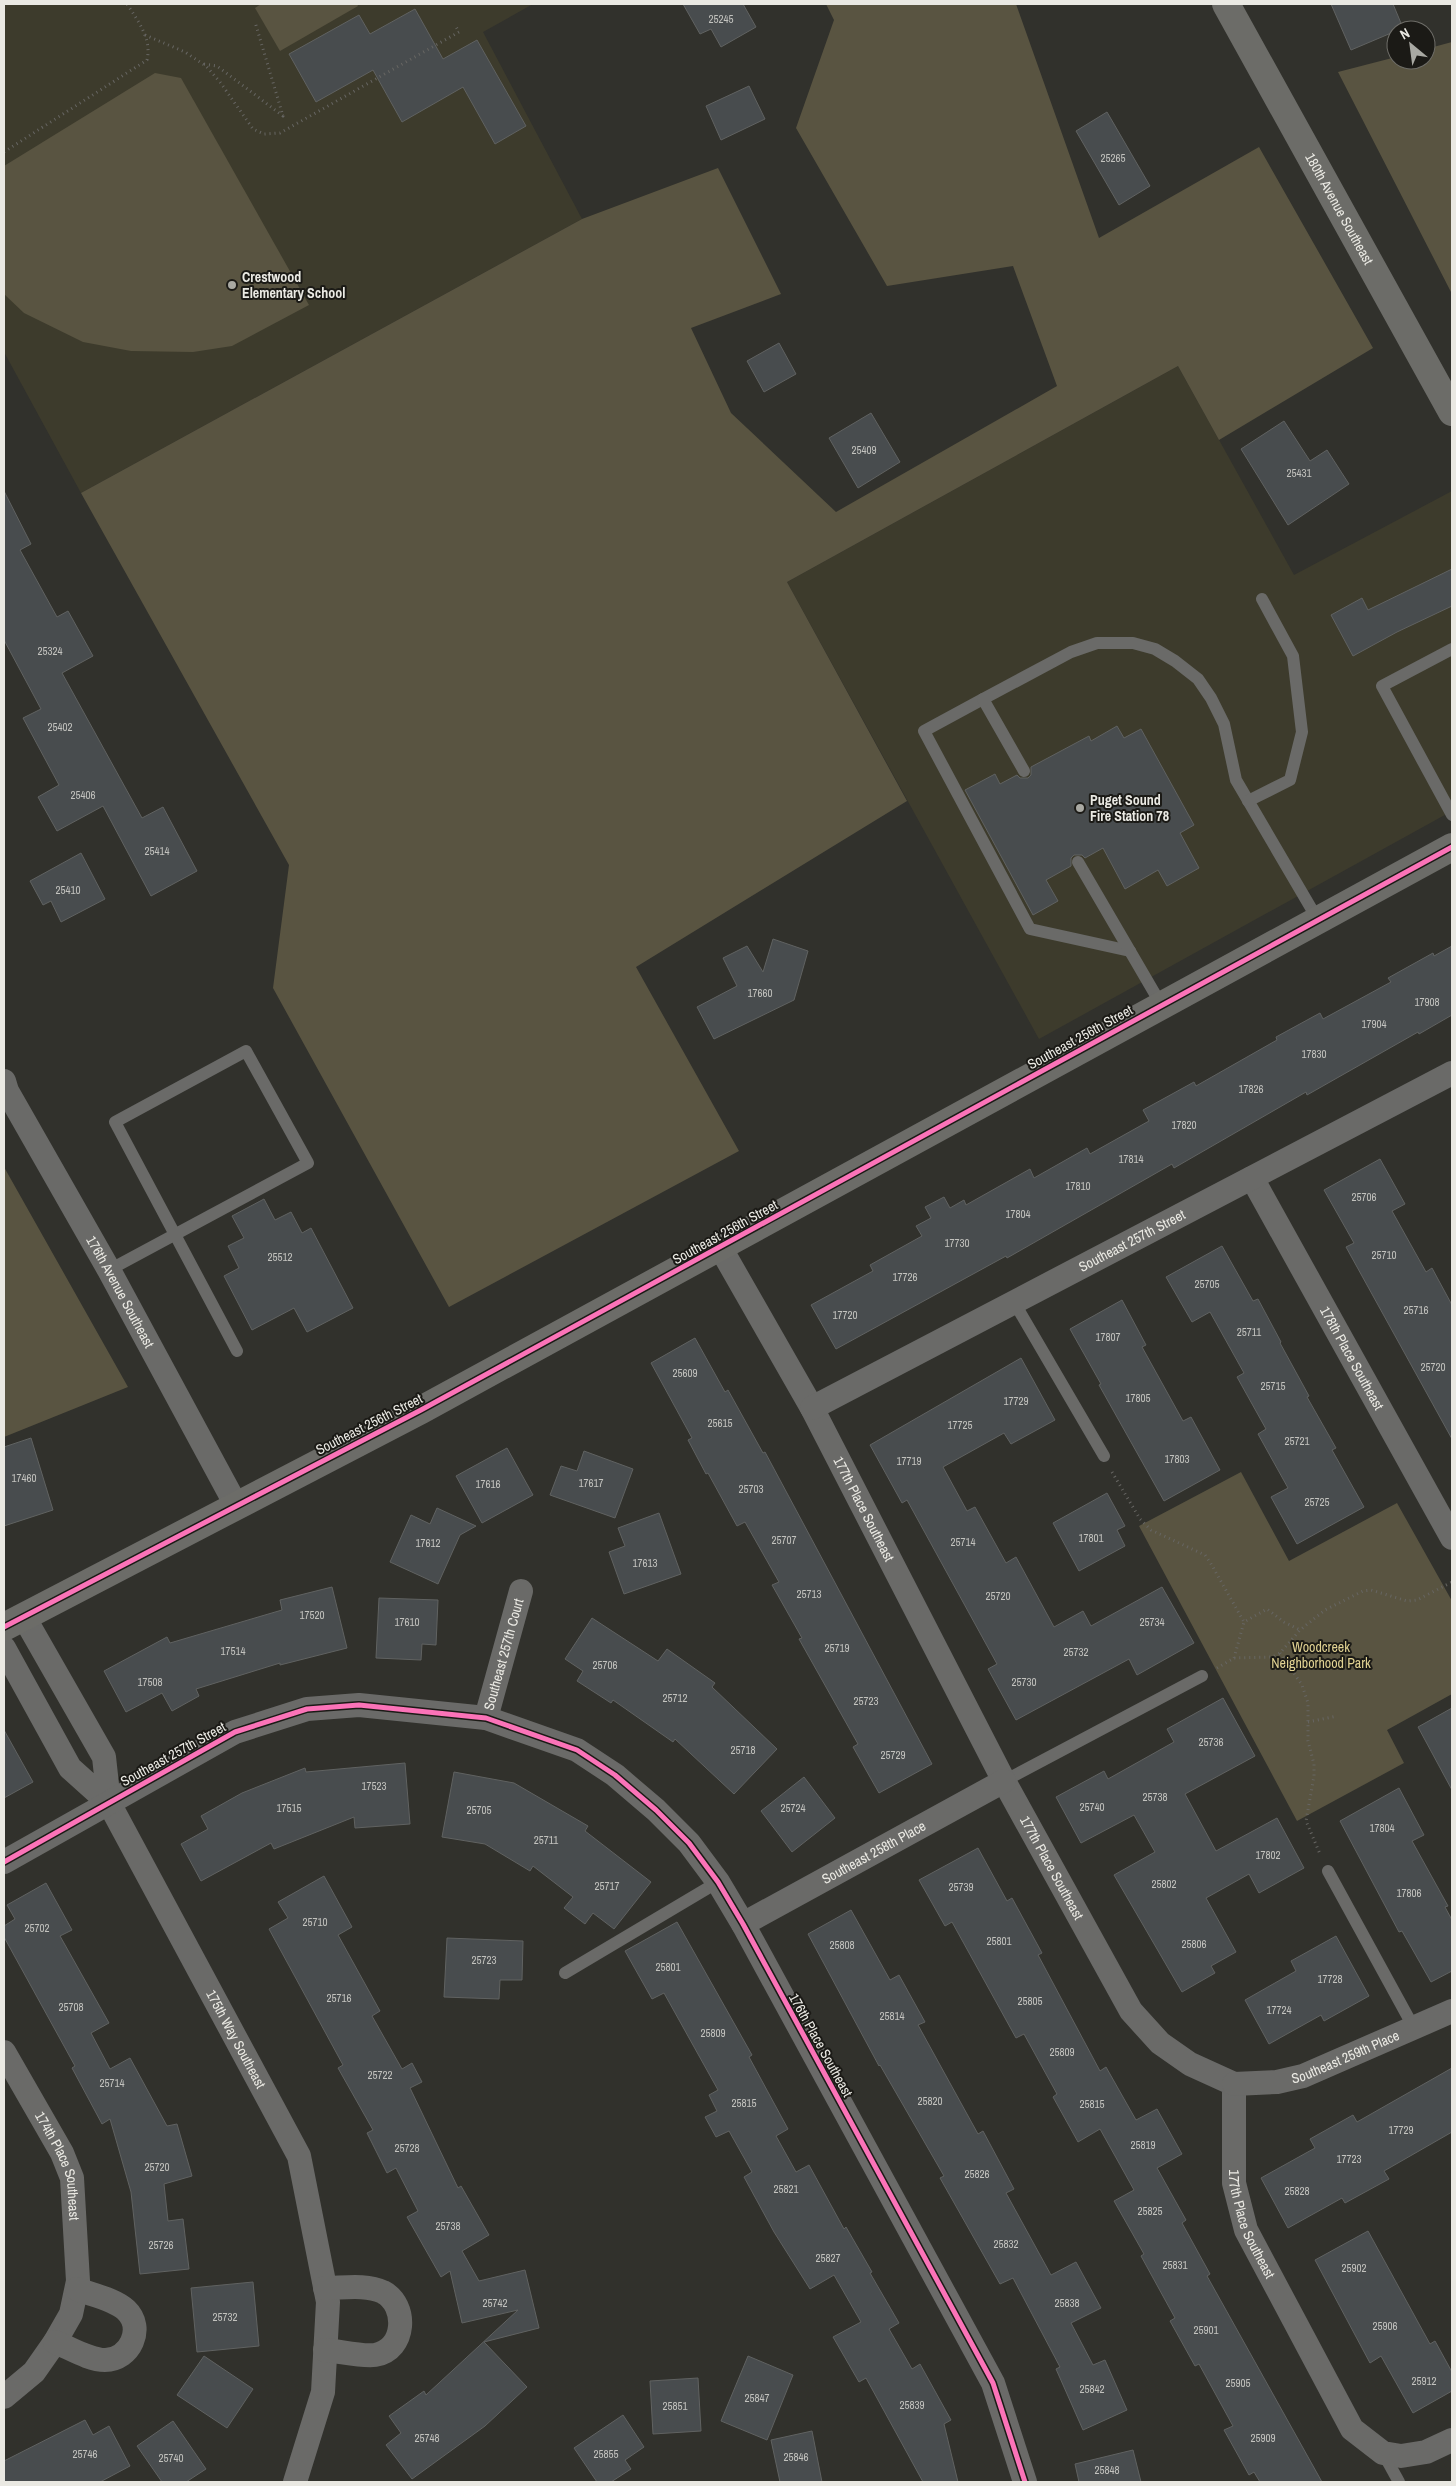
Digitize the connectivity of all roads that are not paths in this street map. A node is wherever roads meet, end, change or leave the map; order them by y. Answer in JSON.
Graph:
{"nodes":[{"id":1,"x":1226,"y":4,"type":"edge"},
{"id":2,"x":1452,"y":412,"type":"edge"},
{"id":3,"x":1262,"y":599,"type":"dead end"},
{"id":4,"x":1452,"y":649,"type":"edge"},
{"id":5,"x":982,"y":699,"type":"junction"},
{"id":6,"x":1024,"y":771,"type":"dead end"},
{"id":7,"x":1248,"y":801,"type":"junction"},
{"id":8,"x":1452,"y":815,"type":"edge"},
{"id":9,"x":1452,"y":847,"type":"edge"},
{"id":10,"x":1078,"y":862,"type":"dead end"},
{"id":11,"x":1318,"y":920,"type":"junction"},
{"id":12,"x":1130,"y":951,"type":"junction"},
{"id":13,"x":1162,"y":1006,"type":"junction"},
{"id":14,"x":1452,"y":1073,"type":"edge"},
{"id":15,"x":4,"y":1081,"type":"edge"},
{"id":16,"x":1252,"y":1178,"type":"junction"},
{"id":17,"x":175,"y":1234,"type":"junction"},
{"id":18,"x":720,"y":1247,"type":"junction"},
{"id":19,"x":108,"y":1270,"type":"junction"},
{"id":20,"x":1014,"y":1302,"type":"junction"},
{"id":21,"x":237,"y":1351,"type":"dead end"},
{"id":22,"x":812,"y":1408,"type":"junction"},
{"id":23,"x":1104,"y":1456,"type":"road end"},
{"id":24,"x":236,"y":1505,"type":"junction"},
{"id":25,"x":1452,"y":1538,"type":"edge"},
{"id":26,"x":521,"y":1591,"type":"dead end"},
{"id":27,"x":14,"y":1622,"type":"edge"},
{"id":28,"x":4,"y":1648,"type":"edge"},
{"id":29,"x":1202,"y":1676,"type":"road end"},
{"id":30,"x":486,"y":1718,"type":"junction"},
{"id":31,"x":1004,"y":1781,"type":"junction"},
{"id":32,"x":109,"y":1804,"type":"junction"},
{"id":33,"x":4,"y":1862,"type":"edge"},
{"id":34,"x":1328,"y":1871,"type":"road end"},
{"id":35,"x":718,"y":1882,"type":"junction"},
{"id":36,"x":743,"y":1924,"type":"junction"},
{"id":37,"x":565,"y":1973,"type":"dead end"},
{"id":38,"x":1452,"y":2011,"type":"edge"},
{"id":39,"x":1414,"y":2028,"type":"junction"},
{"id":40,"x":4,"y":2052,"type":"edge"},
{"id":41,"x":1234,"y":2084,"type":"junction"},
{"id":42,"x":325,"y":2288,"type":"junction"},
{"id":43,"x":76,"y":2289,"type":"junction"},
{"id":44,"x":55,"y":2342,"type":"junction"},
{"id":45,"x":325,"y":2350,"type":"junction"},
{"id":46,"x":4,"y":2397,"type":"edge"},
{"id":47,"x":1452,"y":2440,"type":"edge"},
{"id":48,"x":1383,"y":2453,"type":"junction"},
{"id":49,"x":295,"y":2482,"type":"edge"},
{"id":50,"x":1025,"y":2482,"type":"edge"},
{"id":51,"x":1399,"y":2482,"type":"edge"}],
"edges":[{"from":1,"to":2,"type":"main road","name":"180th Avenue Southeast"},
{"from":3,"to":7,"type":"lane"},
{"from":4,"to":8,"type":"lane"},
{"from":5,"to":6,"type":"lane"},
{"from":5,"to":7,"type":"lane"},
{"from":5,"to":12,"type":"lane"},
{"from":7,"to":11,"type":"lane"},
{"from":9,"to":11,"type":"main road","name":"Southeast 256th Street"},
{"from":10,"to":12,"type":"lane"},
{"from":11,"to":13,"type":"main road","name":"Southeast 256th Street"},
{"from":12,"to":13,"type":"lane"},
{"from":13,"to":18,"type":"main road","name":"Southeast 256th Street"},
{"from":14,"to":16,"type":"street","name":"Southeast 257th Street"},
{"from":15,"to":19,"type":"street","name":"176th Avenue Southeast"},
{"from":16,"to":20,"type":"street","name":"Southeast 257th Street"},
{"from":16,"to":25,"type":"street","name":"178th Place Southeast"},
{"from":17,"to":17,"type":"lane"},
{"from":17,"to":19,"type":"lane"},
{"from":17,"to":21,"type":"lane"},
{"from":18,"to":22,"type":"street","name":"177th Place Southeast"},
{"from":18,"to":24,"type":"main road","name":"Southeast 256th Street"},
{"from":19,"to":24,"type":"street","name":"176th Avenue Southeast"},
{"from":20,"to":22,"type":"street","name":"Southeast 257th Street"},
{"from":20,"to":23,"type":"lane"},
{"from":22,"to":31,"type":"street","name":"177th Place Southeast"},
{"from":24,"to":27,"type":"main road","name":"Southeast 256th Street"},
{"from":26,"to":30,"type":"street","name":"Southeast 257th Court"},
{"from":27,"to":32,"type":"street","name":"175th Way Southeast"},
{"from":28,"to":32,"type":"street","name":"175th Way Southeast"},
{"from":29,"to":31,"type":"lane"},
{"from":30,"to":32,"type":"street","name":"Southeast 257th Street"},
{"from":30,"to":35,"type":"street","name":"176th Place Southeast"},
{"from":31,"to":36,"type":"street","name":"Southeast 258th Place"},
{"from":31,"to":41,"type":"street","name":"177th Place Southeast"},
{"from":32,"to":33,"type":"street","name":"Southeast 257th Street"},
{"from":32,"to":42,"type":"street","name":"175th Way Southeast"},
{"from":34,"to":39,"type":"lane"},
{"from":35,"to":36,"type":"street","name":"176th Place Southeast"},
{"from":35,"to":37,"type":"lane"},
{"from":36,"to":50,"type":"street","name":"176th Place Southeast"},
{"from":38,"to":39,"type":"street","name":"Southeast 259th Place"},
{"from":39,"to":41,"type":"street","name":"Southeast 259th Place"},
{"from":40,"to":43,"type":"street","name":"174th Place Southeast"},
{"from":41,"to":48,"type":"street","name":"177th Place Southeast"},
{"from":42,"to":45,"type":"street","name":"175th Way Southeast"},
{"from":42,"to":45,"type":"street"},
{"from":43,"to":44,"type":"street","name":"174th Place Southeast"},
{"from":43,"to":44,"type":"street"},
{"from":44,"to":46,"type":"street","name":"174th Place Southeast"},
{"from":45,"to":49,"type":"street","name":"175th Way Southeast"},
{"from":47,"to":48,"type":"street"},
{"from":48,"to":51,"type":"lane"}]}
